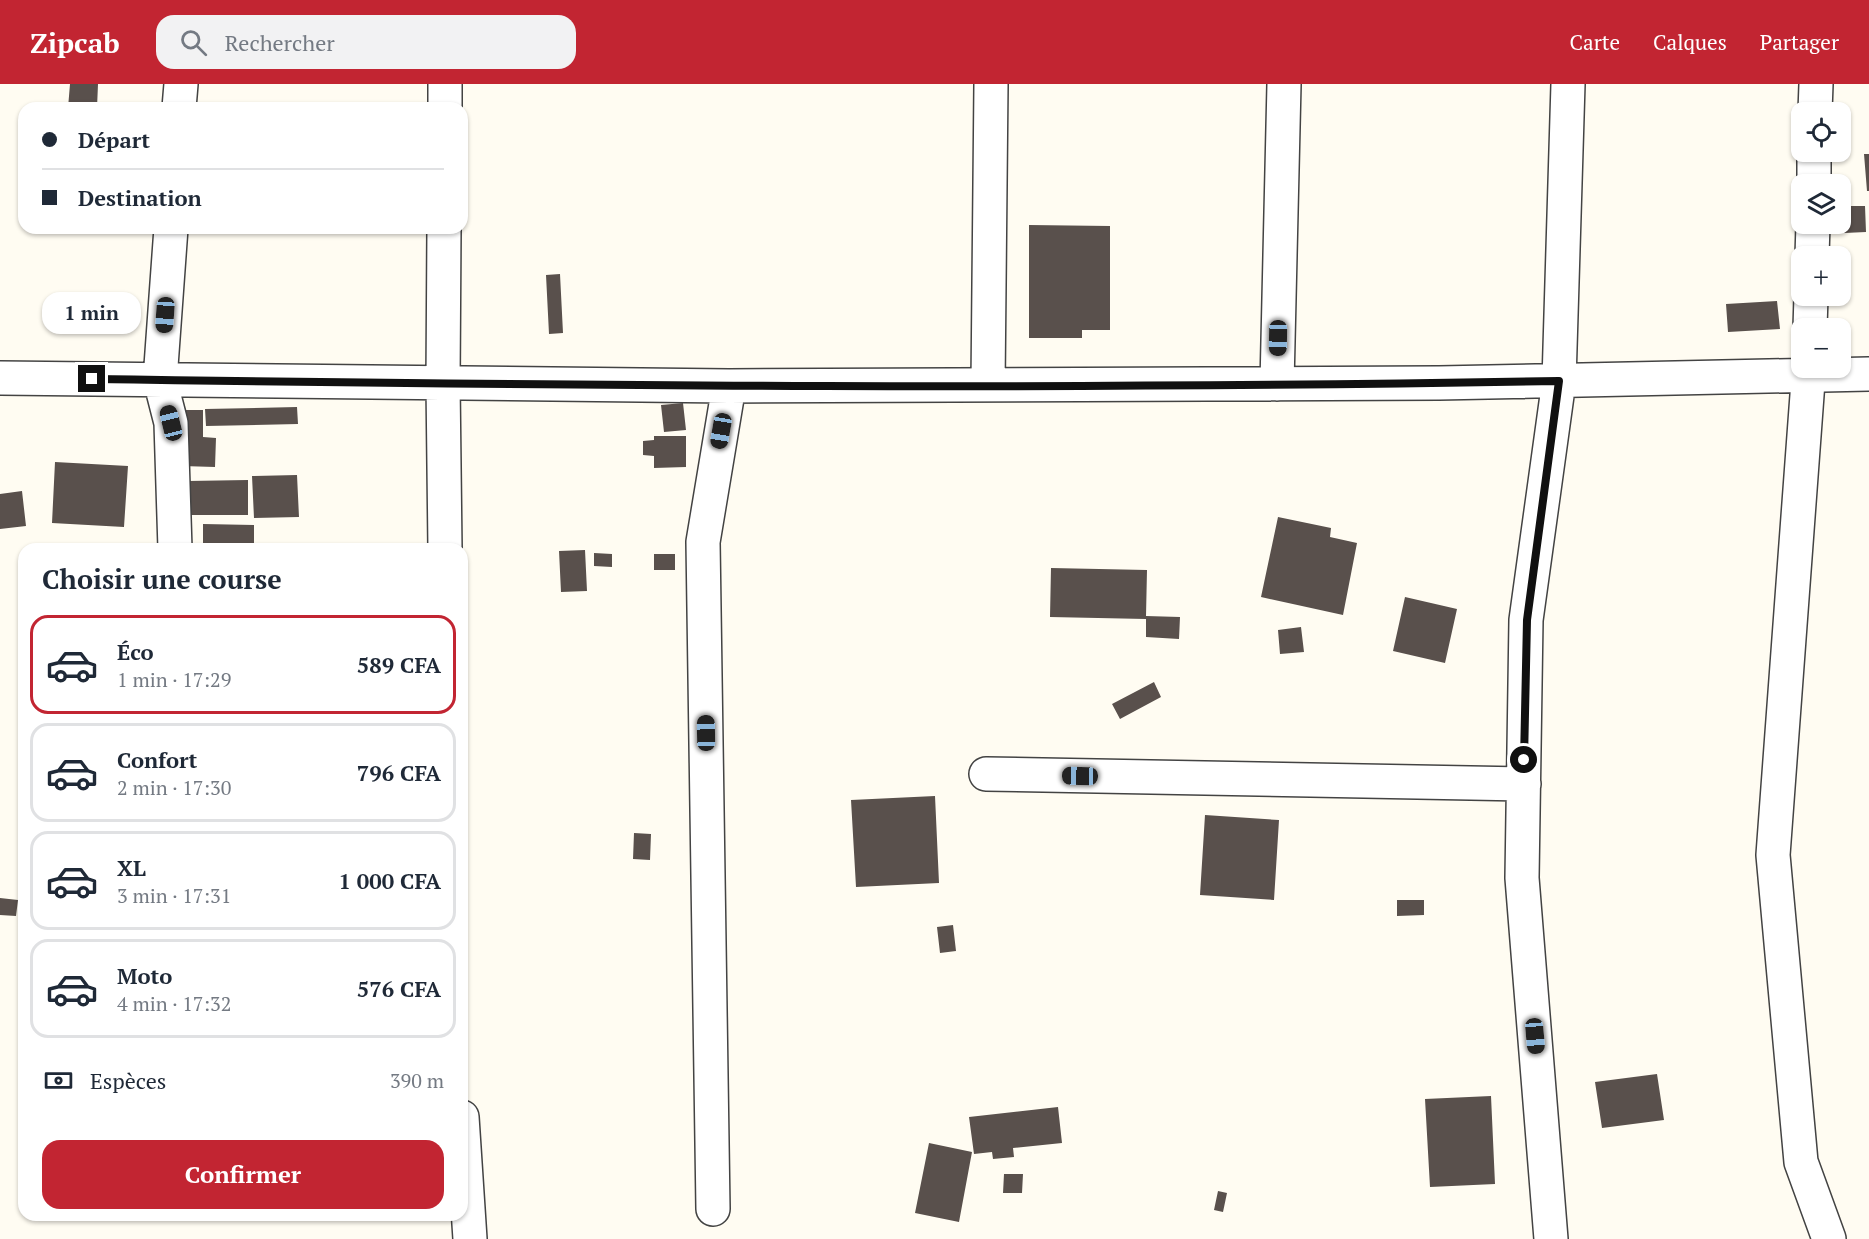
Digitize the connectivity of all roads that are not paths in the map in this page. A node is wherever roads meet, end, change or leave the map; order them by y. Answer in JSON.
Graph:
{"nodes":[{"id":1,"x":181,"y":84,"type":"edge"},
{"id":2,"x":445,"y":84,"type":"edge"},
{"id":3,"x":991,"y":84,"type":"edge"},
{"id":4,"x":1284,"y":84,"type":"edge"},
{"id":5,"x":1568,"y":84,"type":"edge"},
{"id":6,"x":1816,"y":84,"type":"edge"},
{"id":7,"x":180,"y":102,"type":"edge"},
{"id":8,"x":444,"y":102,"type":"edge"},
{"id":9,"x":1815,"y":102,"type":"edge"},
{"id":10,"x":171,"y":234,"type":"edge"},
{"id":11,"x":444,"y":234,"type":"edge"},
{"id":12,"x":1791,"y":373,"type":"edge"},
{"id":13,"x":1851,"y":373,"type":"edge"},
{"id":14,"x":1869,"y":374,"type":"edge"},
{"id":15,"x":0,"y":378,"type":"edge"},
{"id":16,"x":1809,"y":378,"type":"edge"},
{"id":17,"x":160,"y":380,"type":"junction"},
{"id":18,"x":1559,"y":381,"type":"junction"},
{"id":19,"x":443,"y":383,"type":"junction"},
{"id":20,"x":1277,"y":384,"type":"junction"},
{"id":21,"x":988,"y":385,"type":"junction"},
{"id":22,"x":729,"y":386,"type":"junction"},
{"id":23,"x":175,"y":543,"type":"edge"},
{"id":24,"x":445,"y":543,"type":"edge"},
{"id":25,"x":986,"y":774,"type":"dead end"},
{"id":26,"x":1524,"y":784,"type":"junction"},
{"id":27,"x":468,"y":1208,"type":"edge"},
{"id":28,"x":713,"y":1209,"type":"dead end"},
{"id":29,"x":470,"y":1239,"type":"edge"},
{"id":30,"x":1551,"y":1239,"type":"edge"},
{"id":31,"x":1829,"y":1239,"type":"edge"}],
"edges":[{"from":1,"to":7,"type":"street"},
{"from":2,"to":8,"type":"street"},
{"from":3,"to":21,"type":"street"},
{"from":4,"to":20,"type":"street"},
{"from":5,"to":18,"type":"street"},
{"from":6,"to":9,"type":"street"},
{"from":10,"to":17,"type":"street"},
{"from":11,"to":19,"type":"street"},
{"from":12,"to":18,"type":"street"},
{"from":13,"to":14,"type":"street"},
{"from":15,"to":17,"type":"street"},
{"from":16,"to":31,"type":"street"},
{"from":17,"to":19,"type":"street"},
{"from":17,"to":23,"type":"street"},
{"from":18,"to":20,"type":"street"},
{"from":18,"to":26,"type":"street"},
{"from":19,"to":22,"type":"street"},
{"from":19,"to":24,"type":"street"},
{"from":20,"to":21,"type":"street"},
{"from":21,"to":22,"type":"street"},
{"from":22,"to":28,"type":"street"},
{"from":25,"to":26,"type":"street"},
{"from":26,"to":30,"type":"street"},
{"from":27,"to":29,"type":"street"}]}
